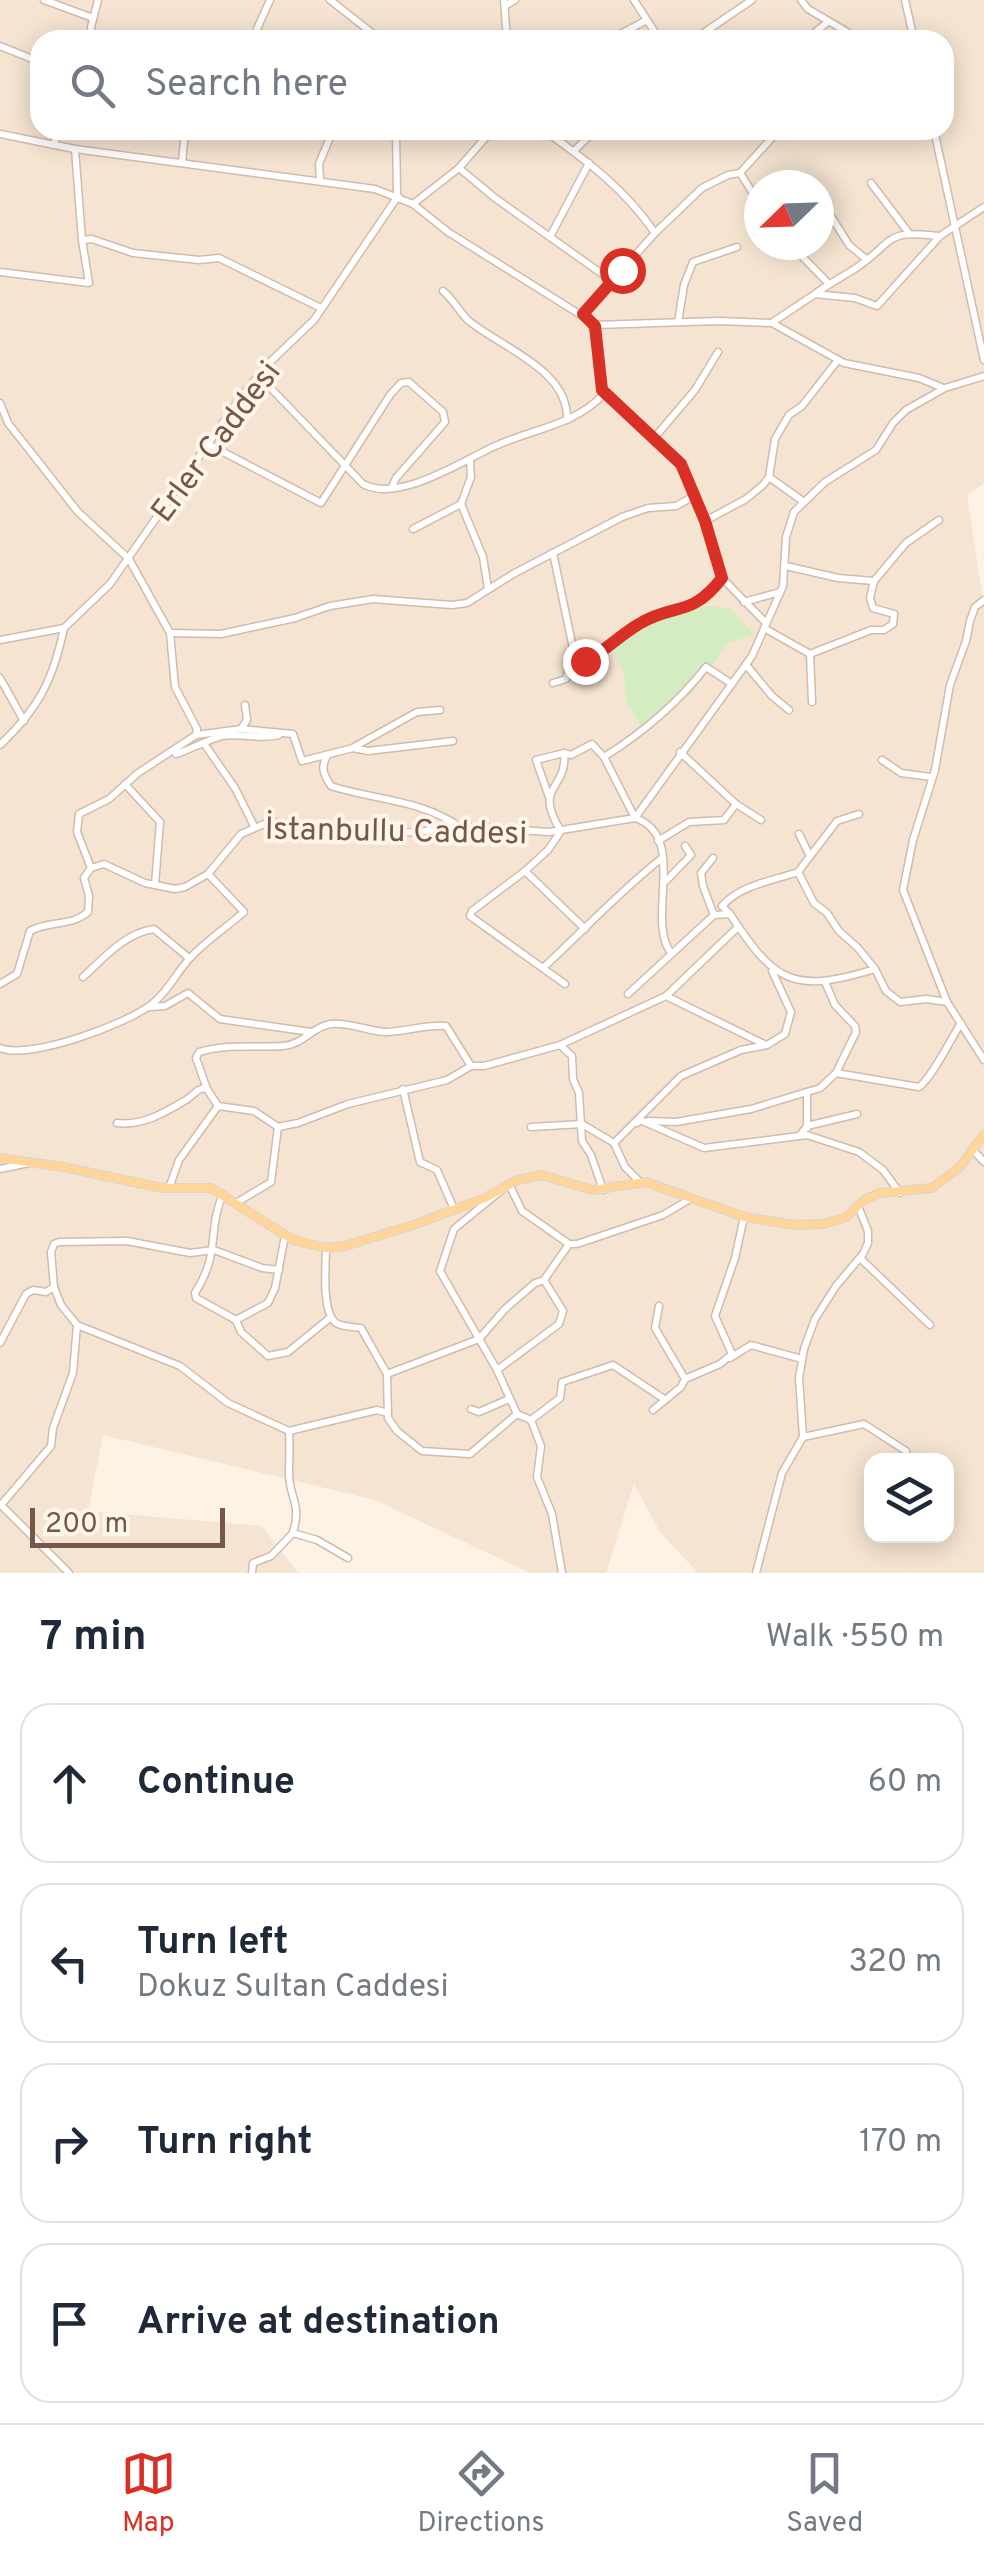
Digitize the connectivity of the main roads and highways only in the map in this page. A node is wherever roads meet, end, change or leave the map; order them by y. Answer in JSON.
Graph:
{"nodes":[{"id":1,"x":984,"y":1134,"type":"edge"},
{"id":2,"x":0,"y":1158,"type":"edge"}],
"edges":[{"from":1,"to":2,"type":"main road"}]}
